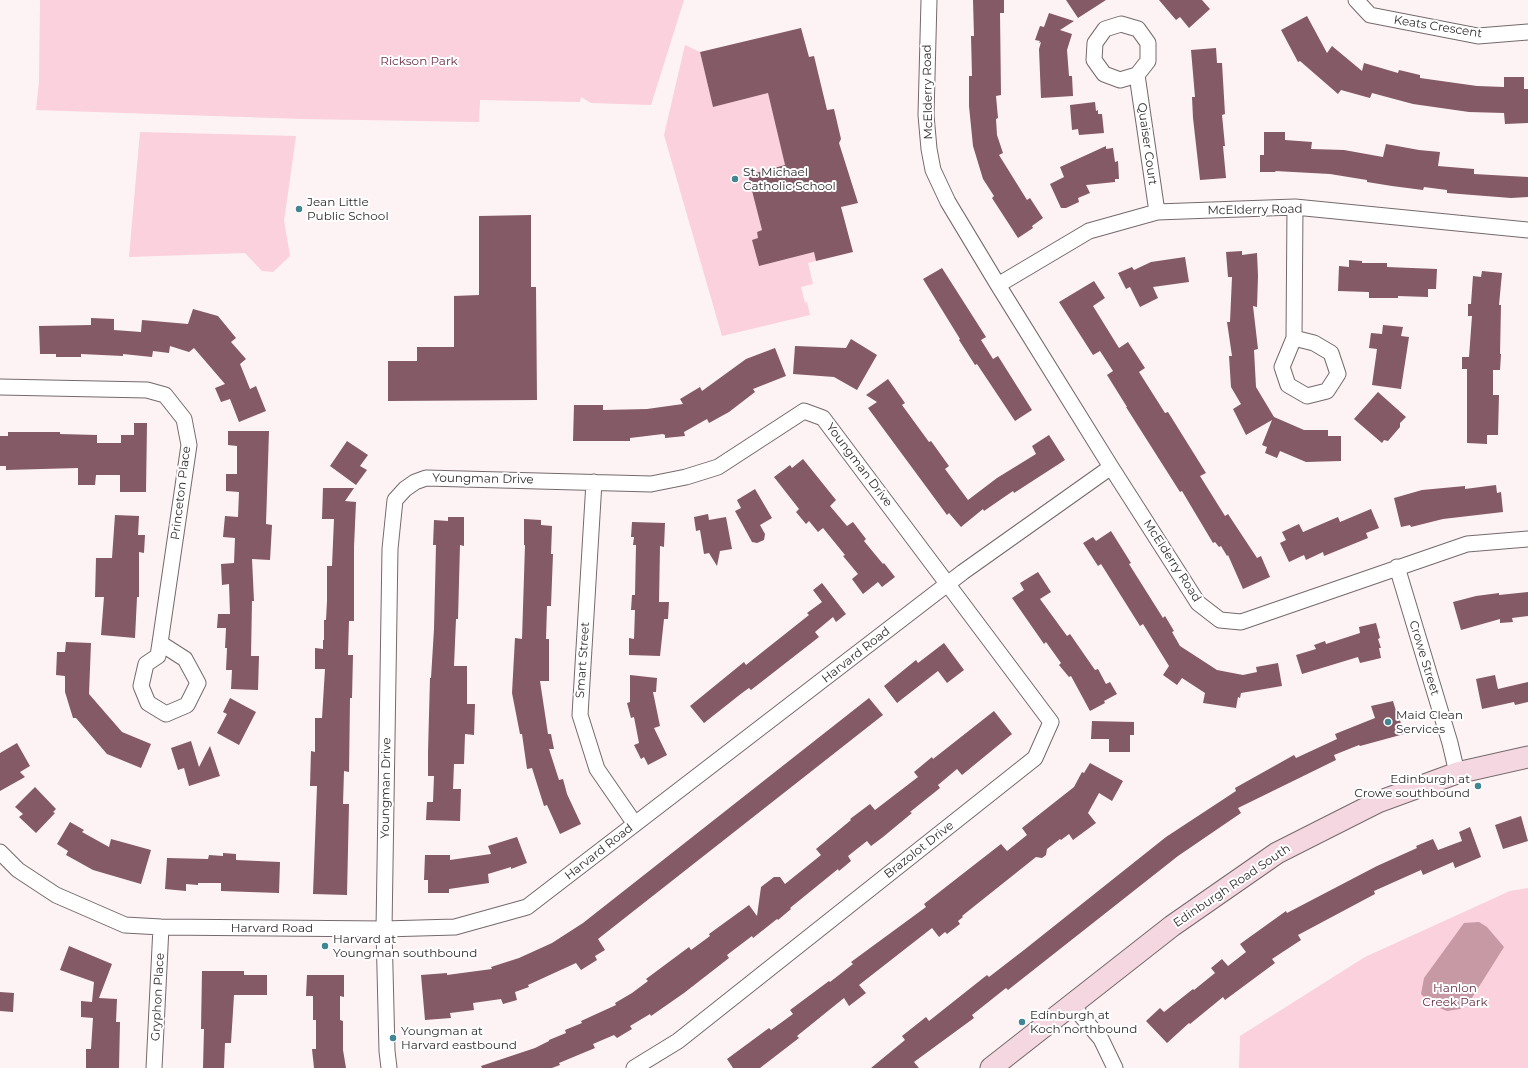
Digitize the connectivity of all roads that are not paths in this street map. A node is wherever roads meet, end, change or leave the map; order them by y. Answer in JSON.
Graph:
{"nodes":[{"id":1,"x":929,"y":0,"type":"edge"},
{"id":2,"x":1356,"y":0,"type":"edge"},
{"id":3,"x":1528,"y":32,"type":"edge"},
{"id":4,"x":1137,"y":75,"type":"dead end"},
{"id":5,"x":1295,"y":207,"type":"junction"},
{"id":6,"x":1157,"y":212,"type":"junction"},
{"id":7,"x":1528,"y":230,"type":"edge"},
{"id":8,"x":998,"y":285,"type":"junction"},
{"id":9,"x":1294,"y":338,"type":"dead end"},
{"id":10,"x":0,"y":387,"type":"edge"},
{"id":11,"x":1111,"y":467,"type":"junction"},
{"id":12,"x":594,"y":482,"type":"junction"},
{"id":13,"x":1528,"y":539,"type":"edge"},
{"id":14,"x":1397,"y":567,"type":"junction"},
{"id":15,"x":948,"y":583,"type":"junction"},
{"id":16,"x":160,"y":643,"type":"junction"},
{"id":17,"x":1528,"y":757,"type":"edge"},
{"id":18,"x":1456,"y":773,"type":"junction"},
{"id":19,"x":635,"y":824,"type":"junction"},
{"id":20,"x":0,"y":852,"type":"edge"},
{"id":21,"x":161,"y":927,"type":"junction"},
{"id":22,"x":384,"y":929,"type":"junction"},
{"id":23,"x":1072,"y":1005,"type":"junction"},
{"id":24,"x":154,"y":1068,"type":"edge"},
{"id":25,"x":389,"y":1068,"type":"edge"},
{"id":26,"x":634,"y":1068,"type":"edge"},
{"id":27,"x":991,"y":1068,"type":"edge"},
{"id":28,"x":1115,"y":1068,"type":"edge"}],
"edges":[{"from":1,"to":8,"type":"street","name":"McElderry Road"},
{"from":2,"to":3,"type":"street","name":"Keats Crescent"},
{"from":4,"to":6,"type":"street","name":"Quaiser Court"},
{"from":5,"to":6,"type":"street","name":"McElderry Road"},
{"from":5,"to":7,"type":"street","name":"McElderry Road"},
{"from":5,"to":9,"type":"street"},
{"from":6,"to":8,"type":"street","name":"McElderry Road"},
{"from":8,"to":11,"type":"street","name":"McElderry Road"},
{"from":10,"to":16,"type":"street","name":"Princeton Place"},
{"from":11,"to":14,"type":"street","name":"McElderry Road"},
{"from":11,"to":15,"type":"street","name":"Harvard Road"},
{"from":12,"to":15,"type":"street","name":"Youngman Drive"},
{"from":12,"to":19,"type":"street","name":"Smart Street"},
{"from":12,"to":22,"type":"street","name":"Youngman Drive"},
{"from":13,"to":14,"type":"street","name":"McElderry Road"},
{"from":14,"to":18,"type":"street","name":"Crowe Street"},
{"from":15,"to":19,"type":"street","name":"Harvard Road"},
{"from":15,"to":26,"type":"street","name":"Brazolot Drive"},
{"from":16,"to":16,"type":"street","name":"Princeton Place"},
{"from":17,"to":18,"type":"main road","name":"Edinburgh Road South"},
{"from":18,"to":23,"type":"main road","name":"Edinburgh Road South"},
{"from":19,"to":22,"type":"street","name":"Harvard Road"},
{"from":20,"to":21,"type":"street","name":"Harvard Road"},
{"from":21,"to":22,"type":"street","name":"Harvard Road"},
{"from":21,"to":24,"type":"street","name":"Gryphon Place"},
{"from":22,"to":25,"type":"street","name":"Youngman Drive"},
{"from":23,"to":27,"type":"main road","name":"Edinburgh Road South"},
{"from":23,"to":28,"type":"street"}]}
